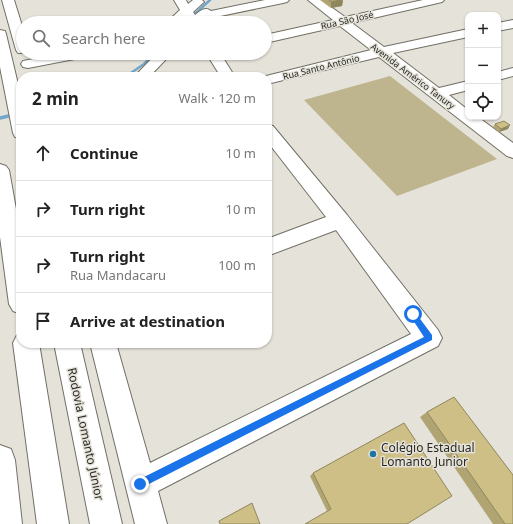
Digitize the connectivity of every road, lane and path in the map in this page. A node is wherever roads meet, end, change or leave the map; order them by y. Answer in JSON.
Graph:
{"nodes":[{"id":1,"x":8,"y":0,"type":"edge"},
{"id":2,"x":180,"y":0,"type":"edge"},
{"id":3,"x":200,"y":0,"type":"edge"},
{"id":4,"x":218,"y":0,"type":"edge"},
{"id":5,"x":283,"y":0,"type":"edge"},
{"id":6,"x":314,"y":0,"type":"edge"},
{"id":7,"x":434,"y":1,"type":"edge"},
{"id":8,"x":192,"y":16,"type":"edge"},
{"id":9,"x":193,"y":16,"type":"edge"},
{"id":10,"x":194,"y":16,"type":"edge"},
{"id":11,"x":198,"y":16,"type":"edge"},
{"id":12,"x":342,"y":21,"type":"junction"},
{"id":13,"x":513,"y":24,"type":"edge"},
{"id":14,"x":501,"y":26,"type":"edge"},
{"id":15,"x":16,"y":27,"type":"edge"},
{"id":16,"x":0,"y":34,"type":"edge"},
{"id":17,"x":465,"y":34,"type":"edge"},
{"id":18,"x":272,"y":37,"type":"edge"},
{"id":19,"x":381,"y":52,"type":"junction"},
{"id":20,"x":52,"y":60,"type":"edge"},
{"id":21,"x":158,"y":60,"type":"edge"},
{"id":22,"x":217,"y":60,"type":"edge"},
{"id":23,"x":28,"y":65,"type":"edge"},
{"id":24,"x":146,"y":72,"type":"edge"},
{"id":25,"x":225,"y":72,"type":"edge"},
{"id":26,"x":513,"y":72,"type":"edge"},
{"id":27,"x":501,"y":75,"type":"edge"},
{"id":28,"x":272,"y":79,"type":"edge"},
{"id":29,"x":465,"y":86,"type":"edge"},
{"id":30,"x":436,"y":94,"type":"junction"},
{"id":31,"x":16,"y":109,"type":"edge"},
{"id":32,"x":272,"y":141,"type":"edge"},
{"id":33,"x":513,"y":152,"type":"edge"},
{"id":34,"x":0,"y":170,"type":"edge"},
{"id":35,"x":340,"y":220,"type":"junction"},
{"id":36,"x":272,"y":246,"type":"edge"},
{"id":37,"x":16,"y":272,"type":"edge"},
{"id":38,"x":27,"y":348,"type":"edge"},
{"id":39,"x":68,"y":348,"type":"edge"},
{"id":40,"x":104,"y":348,"type":"edge"},
{"id":41,"x":0,"y":460,"type":"edge"},
{"id":42,"x":140,"y":484,"type":"junction"},
{"id":43,"x":6,"y":524,"type":"edge"},
{"id":44,"x":52,"y":524,"type":"edge"},
{"id":45,"x":106,"y":524,"type":"edge"},
{"id":46,"x":151,"y":524,"type":"edge"}],
"edges":[{"from":1,"to":15,"type":"main road"},
{"from":2,"to":8,"type":"main road"},
{"from":3,"to":9,"type":"main road"},
{"from":4,"to":10,"type":"main road"},
{"from":5,"to":11,"type":"main road"},
{"from":6,"to":12,"type":"main road","name":"Avenida Américo Tanury"},
{"from":7,"to":12,"type":"main road","name":"Rua São José"},
{"from":12,"to":18,"type":"main road","name":"Rua São José"},
{"from":12,"to":19,"type":"main road","name":"Avenida Américo Tanury"},
{"from":13,"to":14,"type":"main road"},
{"from":16,"to":31,"type":"main road"},
{"from":17,"to":19,"type":"main road","name":"Rua Santo Antônio"},
{"from":19,"to":28,"type":"main road","name":"Rua Santo Antônio"},
{"from":19,"to":30,"type":"main road","name":"Avenida Américo Tanury"},
{"from":20,"to":23,"type":"main road"},
{"from":21,"to":24,"type":"main road"},
{"from":22,"to":25,"type":"main road"},
{"from":26,"to":27,"type":"main road"},
{"from":29,"to":30,"type":"main road"},
{"from":30,"to":33,"type":"main road","name":"Avenida Américo Tanury"},
{"from":32,"to":35,"type":"main road"},
{"from":34,"to":37,"type":"main road"},
{"from":35,"to":36,"type":"main road"},
{"from":35,"to":42,"type":"main road"},
{"from":38,"to":44,"type":"main road"},
{"from":39,"to":45,"type":"main road","name":"Rodovia Lomanto Júnior"},
{"from":40,"to":42,"type":"main road"},
{"from":41,"to":43,"type":"main road"},
{"from":42,"to":46,"type":"main road"}]}
